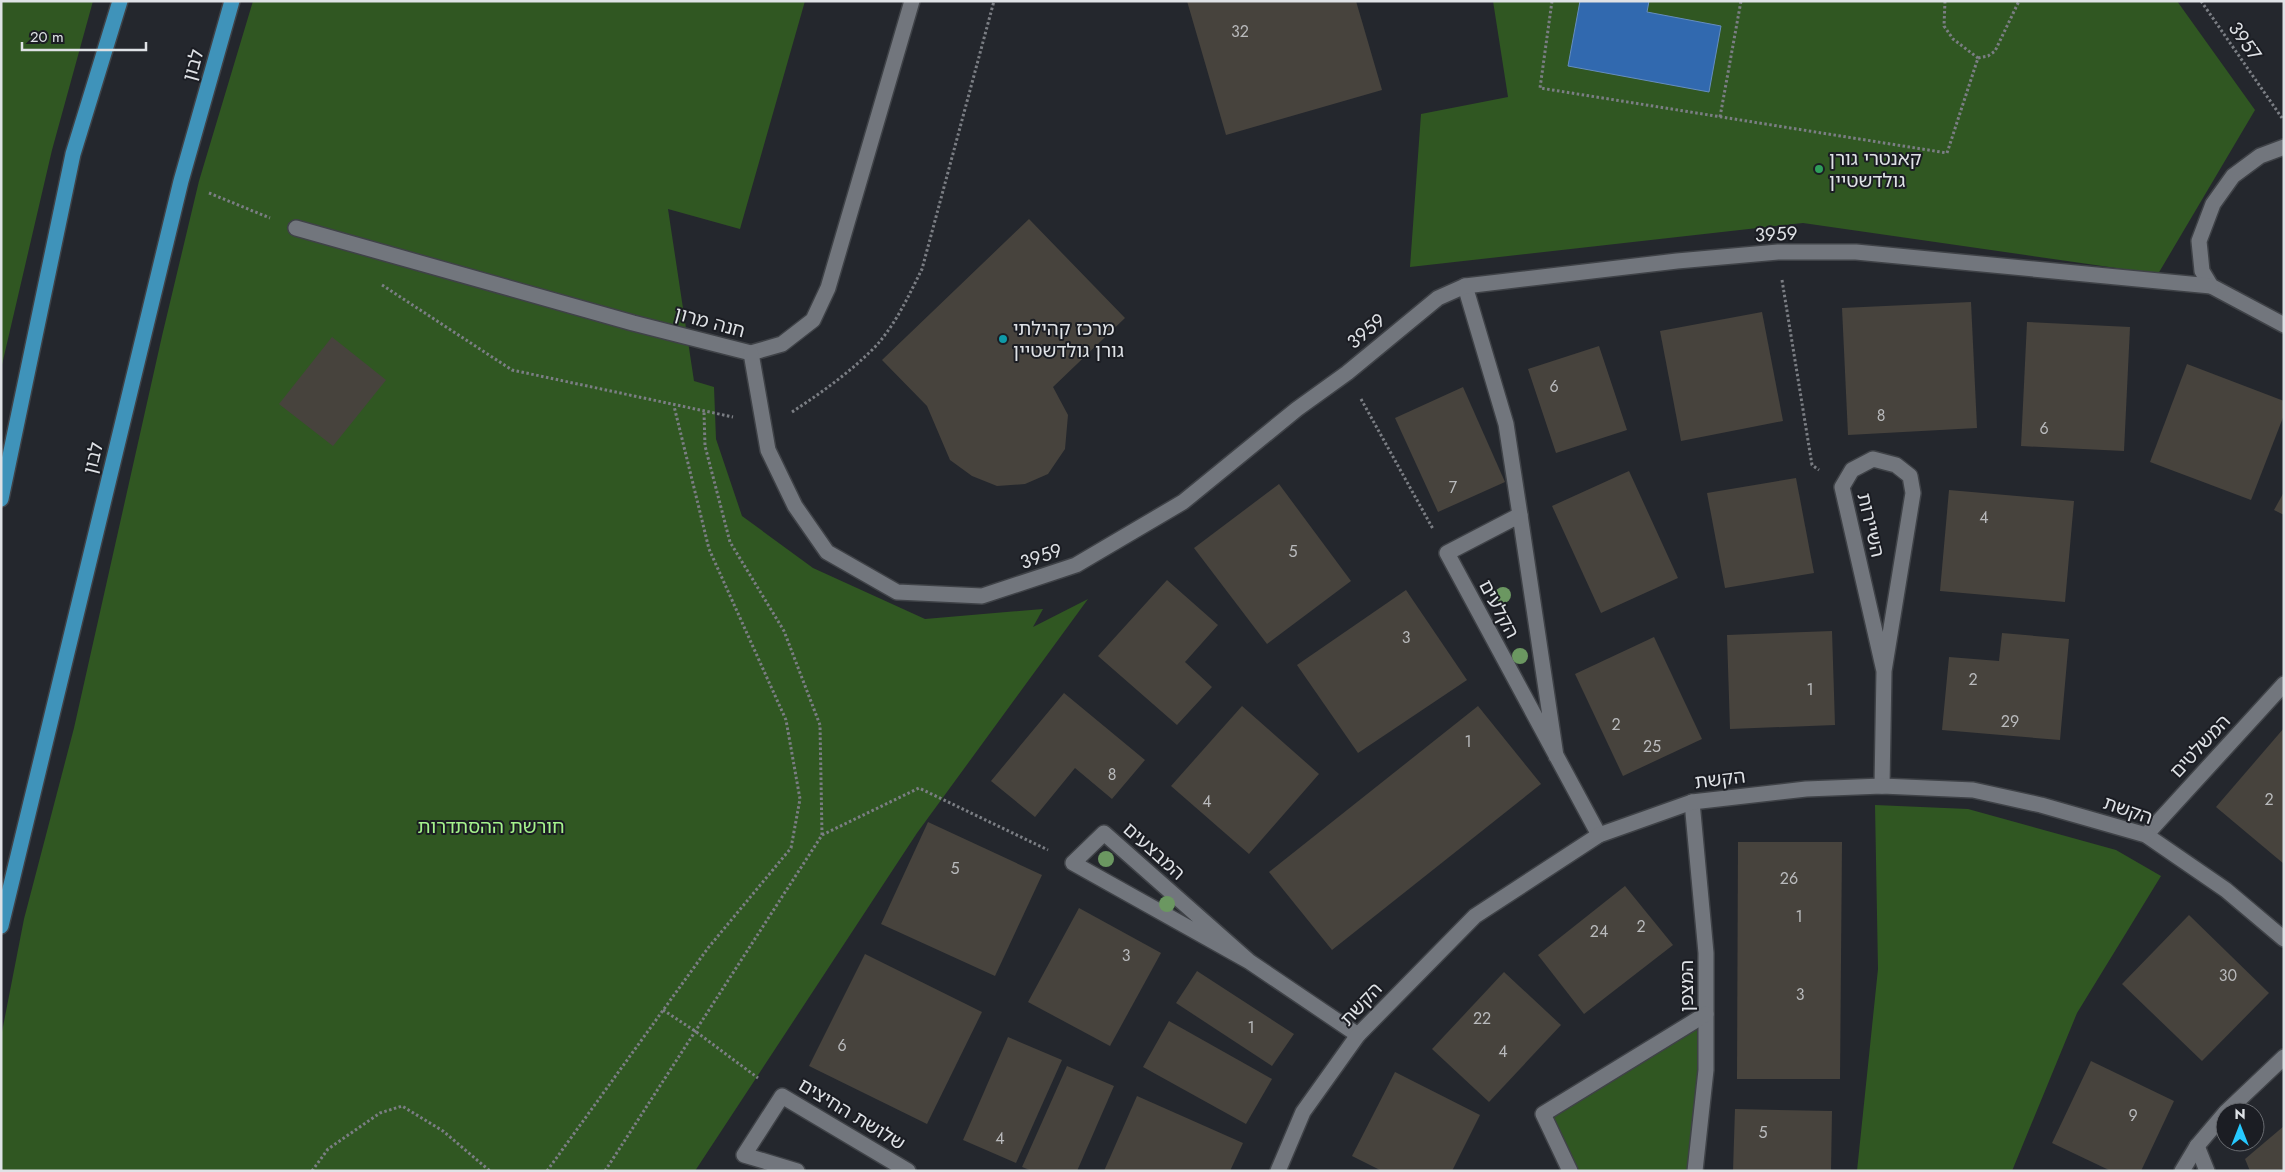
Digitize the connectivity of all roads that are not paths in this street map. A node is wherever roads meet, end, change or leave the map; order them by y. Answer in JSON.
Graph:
{"nodes":[{"id":1,"x":120,"y":1,"type":"edge"},
{"id":2,"x":232,"y":1,"type":"edge"},
{"id":3,"x":912,"y":1,"type":"edge"},
{"id":4,"x":2284,"y":147,"type":"edge"},
{"id":5,"x":296,"y":228,"type":"road end"},
{"id":6,"x":1465,"y":286,"type":"junction"},
{"id":7,"x":2211,"y":286,"type":"junction"},
{"id":8,"x":2284,"y":326,"type":"edge"},
{"id":9,"x":751,"y":353,"type":"junction"},
{"id":10,"x":1,"y":499,"type":"edge"},
{"id":11,"x":1520,"y":515,"type":"junction"},
{"id":12,"x":1884,"y":671,"type":"junction"},
{"id":13,"x":2284,"y":684,"type":"edge"},
{"id":14,"x":1556,"y":756,"type":"junction"},
{"id":15,"x":1882,"y":786,"type":"junction"},
{"id":16,"x":1692,"y":802,"type":"junction"},
{"id":17,"x":1599,"y":835,"type":"junction"},
{"id":18,"x":2146,"y":835,"type":"junction"},
{"id":19,"x":1,"y":926,"type":"edge"},
{"id":20,"x":2284,"y":939,"type":"edge"},
{"id":21,"x":1250,"y":962,"type":"junction"},
{"id":22,"x":1706,"y":1014,"type":"junction"},
{"id":23,"x":1358,"y":1035,"type":"junction"},
{"id":24,"x":2284,"y":1057,"type":"edge"},
{"id":25,"x":2237,"y":1102,"type":"edge"},
{"id":26,"x":2215,"y":1126,"type":"edge"},
{"id":27,"x":2197,"y":1146,"type":"junction"},
{"id":28,"x":797,"y":1171,"type":"edge"},
{"id":29,"x":908,"y":1171,"type":"edge"},
{"id":30,"x":1278,"y":1171,"type":"edge"},
{"id":31,"x":1570,"y":1171,"type":"edge"},
{"id":32,"x":1695,"y":1171,"type":"edge"},
{"id":33,"x":2182,"y":1171,"type":"edge"},
{"id":34,"x":2207,"y":1171,"type":"edge"}],
"edges":[{"from":1,"to":10,"type":"main road"},
{"from":2,"to":19,"type":"main road","name":"לבון"},
{"from":3,"to":9,"type":"street","name":"חנה מרון"},
{"from":4,"to":7,"type":"street"},
{"from":5,"to":9,"type":"street","name":"חנה מרון"},
{"from":6,"to":7,"type":"street","name":"3959"},
{"from":6,"to":9,"type":"street","name":"3959"},
{"from":6,"to":11,"type":"street","name":"הקלעים"},
{"from":7,"to":8,"type":"street"},
{"from":11,"to":14,"type":"street","name":"הקלעים"},
{"from":11,"to":14,"type":"street","name":"הקלעים"},
{"from":12,"to":12,"type":"street","name":"השיירות"},
{"from":12,"to":15,"type":"street","name":"השיירות"},
{"from":13,"to":18,"type":"street","name":"המשלטים"},
{"from":14,"to":17,"type":"street","name":"הקלעים"},
{"from":15,"to":16,"type":"street","name":"הקשת"},
{"from":15,"to":18,"type":"street","name":"הקשת"},
{"from":16,"to":17,"type":"street","name":"הקשת"},
{"from":16,"to":22,"type":"street","name":"המצפן"},
{"from":17,"to":23,"type":"street","name":"הקשת"},
{"from":18,"to":20,"type":"street","name":"הקשת"},
{"from":21,"to":21,"type":"street","name":"המבצעים"},
{"from":21,"to":23,"type":"street","name":"המבצעים"},
{"from":22,"to":31,"type":"street"},
{"from":22,"to":32,"type":"street","name":"המצפן"},
{"from":23,"to":30,"type":"street","name":"הקשת"},
{"from":24,"to":25,"type":"street"},
{"from":26,"to":27,"type":"street"},
{"from":27,"to":33,"type":"street"},
{"from":27,"to":34,"type":"street"},
{"from":28,"to":29,"type":"street","name":"שלושת החיצים"}]}
